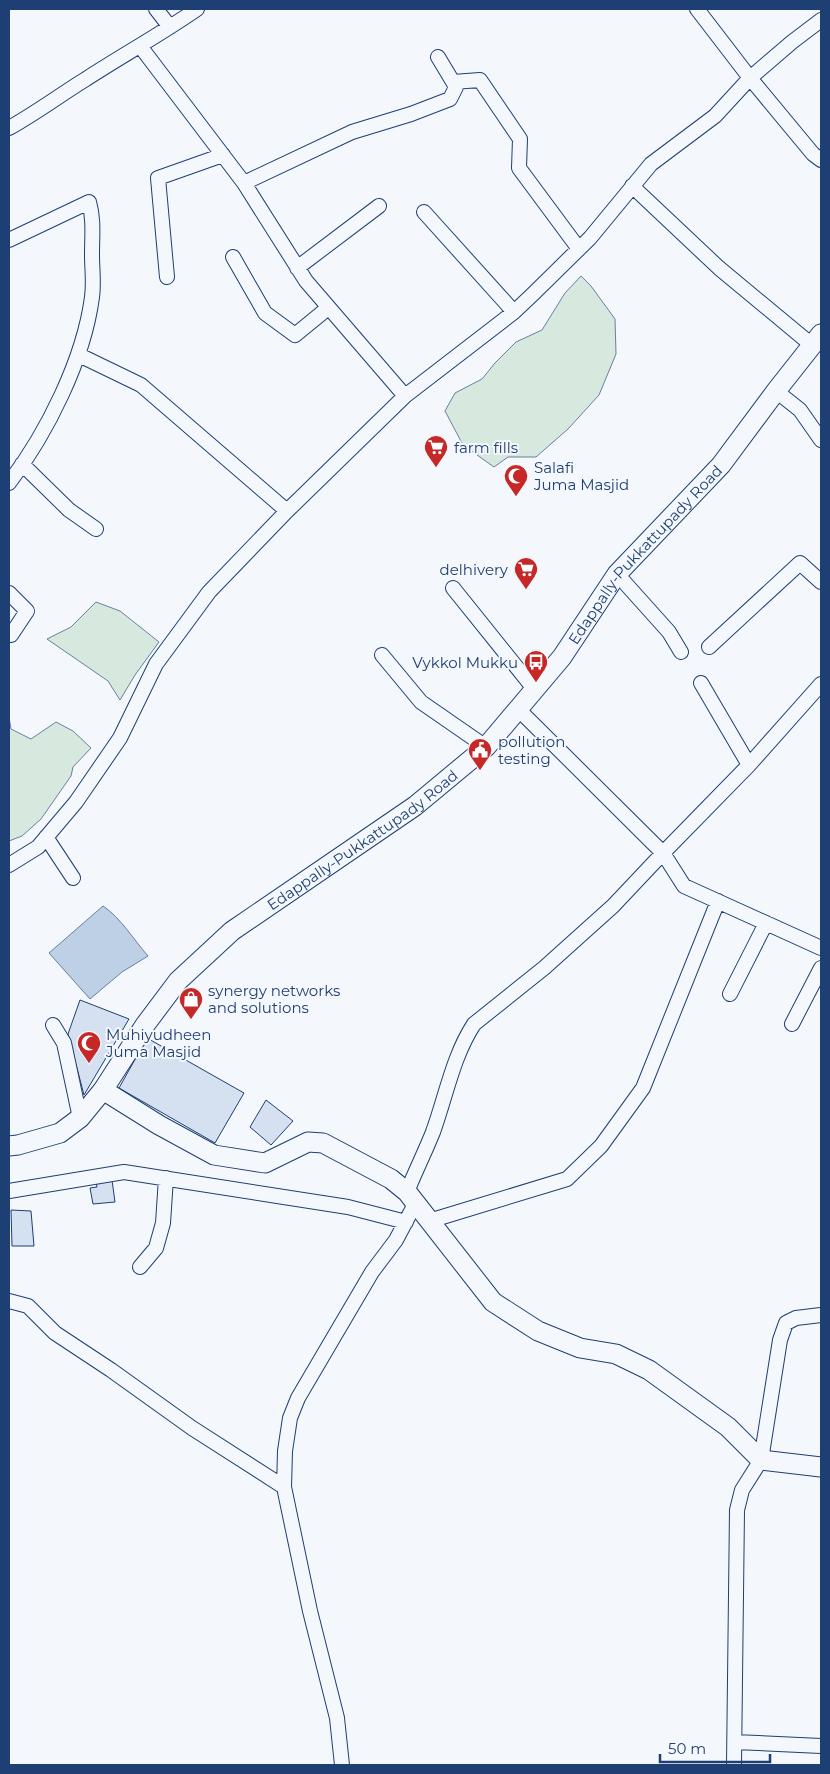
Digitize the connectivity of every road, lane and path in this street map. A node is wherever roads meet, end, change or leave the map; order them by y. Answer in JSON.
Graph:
{"nodes":[{"id":1,"x":156,"y":9,"type":"edge"},
{"id":2,"x":196,"y":9,"type":"edge"},
{"id":3,"x":697,"y":9,"type":"edge"},
{"id":4,"x":821,"y":20,"type":"edge"},
{"id":5,"x":170,"y":27,"type":"junction"},
{"id":6,"x":140,"y":46,"type":"junction"},
{"id":7,"x":438,"y":56,"type":"dead end"},
{"id":8,"x":750,"y":78,"type":"junction"},
{"id":9,"x":453,"y":82,"type":"junction"},
{"id":10,"x":9,"y":128,"type":"edge"},
{"id":11,"x":223,"y":155,"type":"junction"},
{"id":12,"x":821,"y":160,"type":"edge"},
{"id":13,"x":244,"y":183,"type":"junction"},
{"id":14,"x":632,"y":186,"type":"junction"},
{"id":15,"x":379,"y":206,"type":"dead end"},
{"id":16,"x":424,"y":212,"type":"dead end"},
{"id":17,"x":9,"y":240,"type":"edge"},
{"id":18,"x":579,"y":249,"type":"junction"},
{"id":19,"x":233,"y":257,"type":"dead end"},
{"id":20,"x":297,"y":268,"type":"junction"},
{"id":21,"x":167,"y":277,"type":"dead end"},
{"id":22,"x":328,"y":308,"type":"junction"},
{"id":23,"x":514,"y":312,"type":"junction"},
{"id":24,"x":817,"y":340,"type":"edge"},
{"id":25,"x":79,"y":355,"type":"junction"},
{"id":26,"x":776,"y":390,"type":"junction"},
{"id":27,"x":405,"y":396,"type":"junction"},
{"id":28,"x":821,"y":440,"type":"edge"},
{"id":29,"x":22,"y":464,"type":"junction"},
{"id":30,"x":9,"y":483,"type":"edge"},
{"id":31,"x":287,"y":510,"type":"junction"},
{"id":32,"x":96,"y":529,"type":"dead end"},
{"id":33,"x":617,"y":574,"type":"junction"},
{"id":34,"x":821,"y":582,"type":"edge"},
{"id":35,"x":453,"y":588,"type":"dead end"},
{"id":36,"x":9,"y":593,"type":"edge"},
{"id":37,"x":11,"y":635,"type":"dead end"},
{"id":38,"x":709,"y":647,"type":"dead end"},
{"id":39,"x":681,"y":652,"type":"dead end"},
{"id":40,"x":382,"y":655,"type":"dead end"},
{"id":41,"x":701,"y":683,"type":"dead end"},
{"id":42,"x":821,"y":684,"type":"edge"},
{"id":43,"x":535,"y":690,"type":"junction"},
{"id":44,"x":519,"y":710,"type":"junction"},
{"id":45,"x":486,"y":747,"type":"junction"},
{"id":46,"x":749,"y":766,"type":"junction"},
{"id":47,"x":46,"y":837,"type":"junction"},
{"id":48,"x":663,"y":853,"type":"junction"},
{"id":49,"x":9,"y":865,"type":"edge"},
{"id":50,"x":73,"y":878,"type":"dead end"},
{"id":51,"x":718,"y":901,"type":"junction"},
{"id":52,"x":766,"y":923,"type":"junction"},
{"id":53,"x":821,"y":948,"type":"edge"},
{"id":54,"x":821,"y":968,"type":"edge"},
{"id":55,"x":730,"y":994,"type":"dead end"},
{"id":56,"x":792,"y":1024,"type":"dead end"},
{"id":57,"x":54,"y":1025,"type":"dead end"},
{"id":58,"x":102,"y":1090,"type":"junction"},
{"id":59,"x":80,"y":1118,"type":"junction"},
{"id":60,"x":9,"y":1146,"type":"edge"},
{"id":61,"x":166,"y":1178,"type":"junction"},
{"id":62,"x":9,"y":1191,"type":"edge"},
{"id":63,"x":411,"y":1198,"type":"junction"},
{"id":64,"x":429,"y":1221,"type":"junction"},
{"id":65,"x":406,"y":1222,"type":"junction"},
{"id":66,"x":140,"y":1267,"type":"dead end"},
{"id":67,"x":9,"y":1301,"type":"edge"},
{"id":68,"x":821,"y":1315,"type":"edge"},
{"id":69,"x":761,"y":1460,"type":"junction"},
{"id":70,"x":821,"y":1467,"type":"edge"},
{"id":71,"x":284,"y":1487,"type":"junction"},
{"id":72,"x":735,"y":1742,"type":"junction"},
{"id":73,"x":821,"y":1746,"type":"edge"},
{"id":74,"x":342,"y":1765,"type":"edge"},
{"id":75,"x":734,"y":1765,"type":"edge"}],
"edges":[{"from":1,"to":5,"type":"street"},
{"from":2,"to":5,"type":"street"},
{"from":3,"to":8,"type":"street"},
{"from":4,"to":8,"type":"street"},
{"from":5,"to":6,"type":"street"},
{"from":6,"to":10,"type":"street"},
{"from":6,"to":11,"type":"street"},
{"from":7,"to":9,"type":"street"},
{"from":8,"to":12,"type":"street"},
{"from":8,"to":14,"type":"street"},
{"from":9,"to":13,"type":"street"},
{"from":9,"to":18,"type":"street"},
{"from":11,"to":13,"type":"street"},
{"from":11,"to":21,"type":"street"},
{"from":13,"to":20,"type":"street"},
{"from":14,"to":18,"type":"street"},
{"from":14,"to":24,"type":"street"},
{"from":15,"to":20,"type":"street"},
{"from":16,"to":23,"type":"street"},
{"from":17,"to":25,"type":"street"},
{"from":18,"to":23,"type":"street"},
{"from":19,"to":22,"type":"street"},
{"from":20,"to":22,"type":"street"},
{"from":22,"to":27,"type":"street"},
{"from":23,"to":27,"type":"street"},
{"from":24,"to":26,"type":"main road","name":"Edappally-Pukkattupady Road"},
{"from":25,"to":29,"type":"street"},
{"from":25,"to":31,"type":"street"},
{"from":26,"to":28,"type":"street"},
{"from":26,"to":33,"type":"main road","name":"Edappally-Pukkattupady Road"},
{"from":27,"to":31,"type":"street"},
{"from":29,"to":30,"type":"street"},
{"from":29,"to":32,"type":"street"},
{"from":31,"to":47,"type":"street"},
{"from":33,"to":39,"type":"street"},
{"from":33,"to":43,"type":"main road","name":"Edappally-Pukkattupady Road"},
{"from":34,"to":38,"type":"street"},
{"from":35,"to":43,"type":"street"},
{"from":36,"to":37,"type":"street"},
{"from":40,"to":45,"type":"street"},
{"from":41,"to":46,"type":"street"},
{"from":42,"to":46,"type":"street"},
{"from":43,"to":44,"type":"main road","name":"Edappally-Pukkattupady Road"},
{"from":44,"to":45,"type":"main road","name":"Edappally-Pukkattupady Road"},
{"from":44,"to":48,"type":"street"},
{"from":45,"to":58,"type":"main road","name":"Edappally-Pukkattupady Road"},
{"from":46,"to":48,"type":"street"},
{"from":47,"to":49,"type":"street"},
{"from":47,"to":50,"type":"street"},
{"from":48,"to":51,"type":"street"},
{"from":48,"to":63,"type":"street"},
{"from":51,"to":52,"type":"street"},
{"from":51,"to":64,"type":"street"},
{"from":52,"to":53,"type":"street"},
{"from":52,"to":55,"type":"street"},
{"from":54,"to":56,"type":"street"},
{"from":57,"to":59,"type":"street"},
{"from":58,"to":59,"type":"main road","name":"Edappally-Pukkattupady Road"},
{"from":58,"to":63,"type":"main road"},
{"from":59,"to":60,"type":"main road","name":"Edappally-Pukkattupady Road"},
{"from":61,"to":62,"type":"street"},
{"from":61,"to":65,"type":"street"},
{"from":61,"to":66,"type":"street"},
{"from":63,"to":64,"type":"main road"},
{"from":63,"to":65,"type":"street"},
{"from":64,"to":69,"type":"main road"},
{"from":65,"to":71,"type":"street"},
{"from":67,"to":71,"type":"street"},
{"from":68,"to":69,"type":"street"},
{"from":69,"to":70,"type":"main road"},
{"from":69,"to":72,"type":"street"},
{"from":71,"to":74,"type":"street"},
{"from":72,"to":73,"type":"street"},
{"from":72,"to":75,"type":"street"}]}
